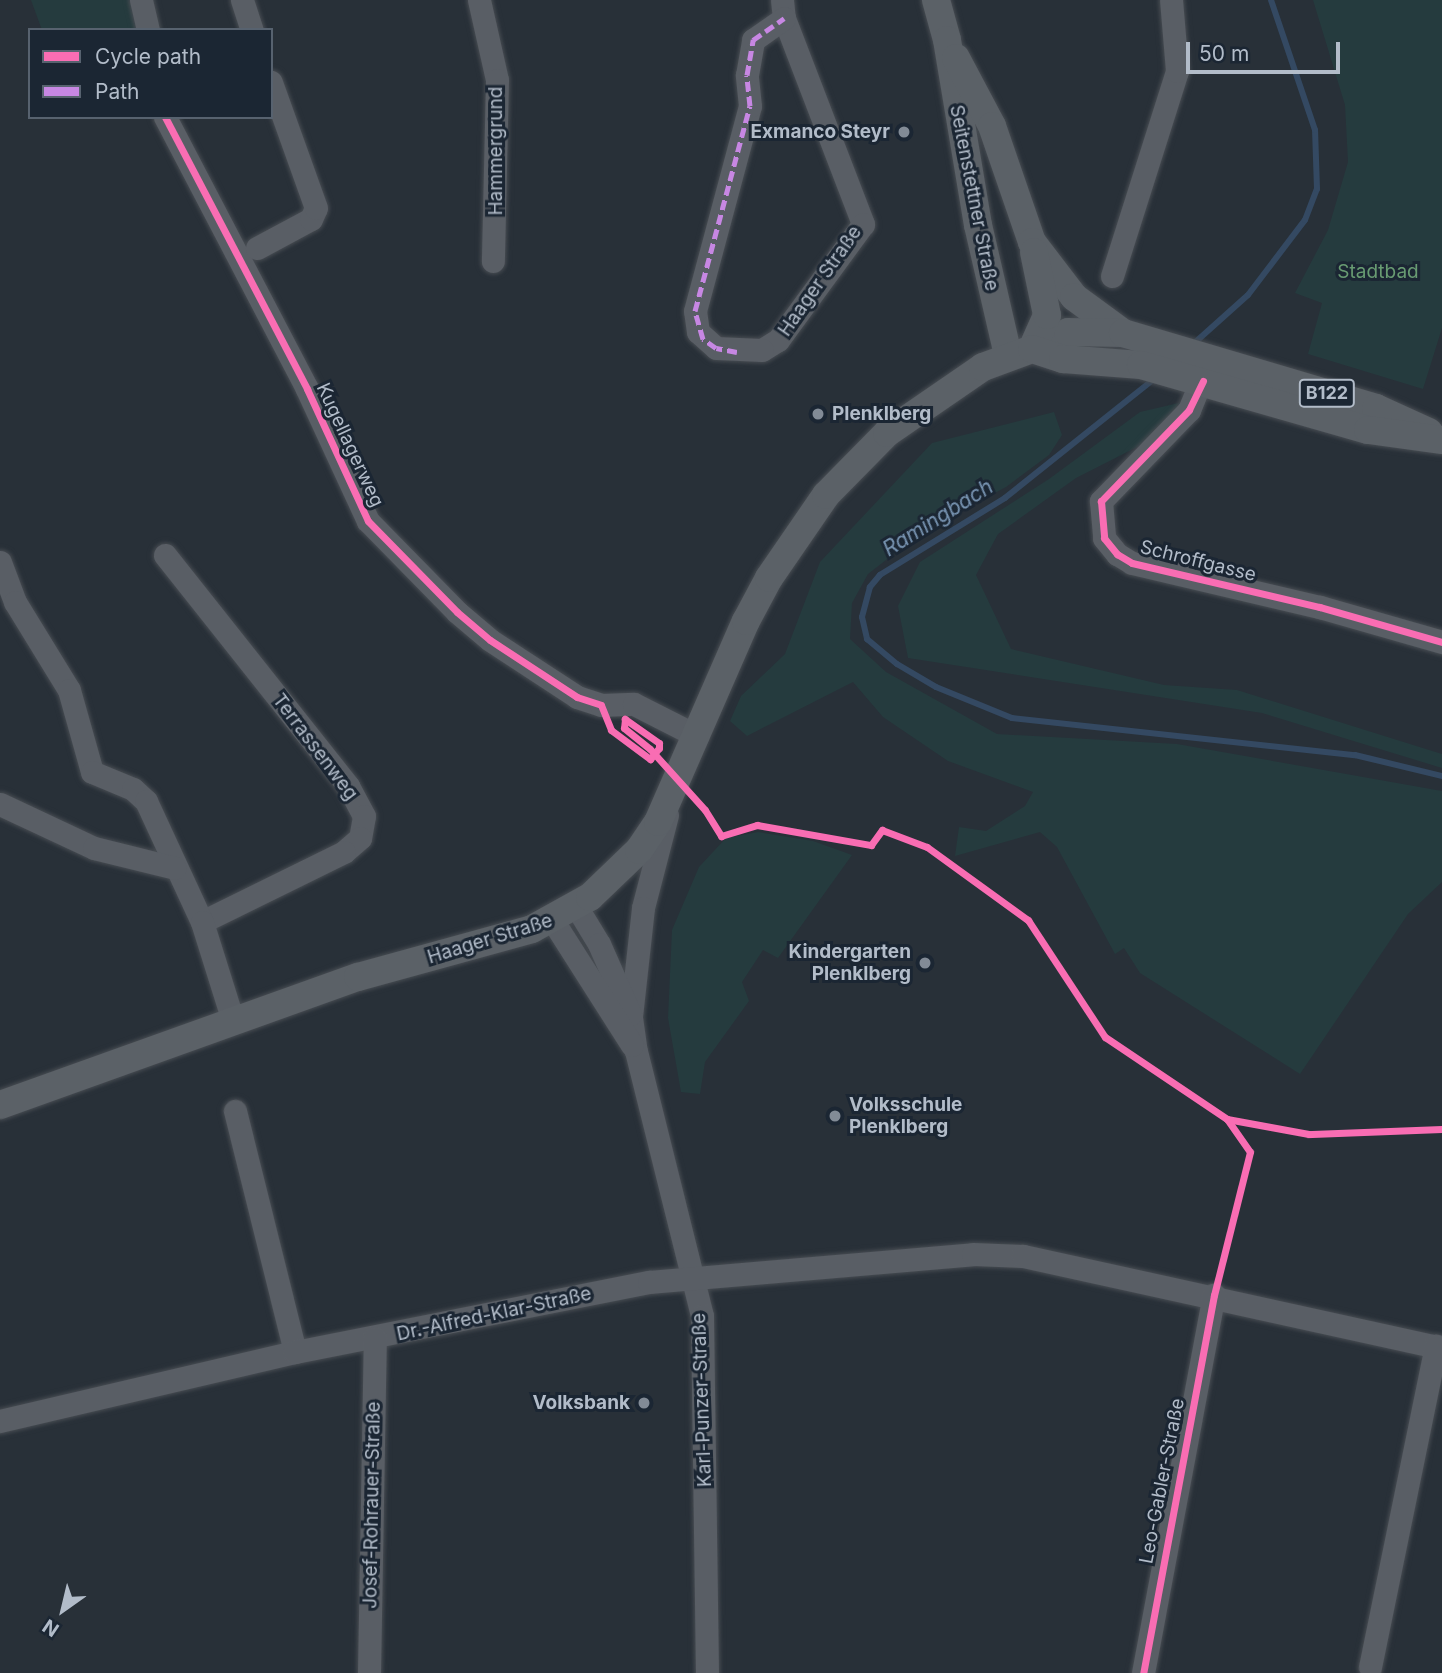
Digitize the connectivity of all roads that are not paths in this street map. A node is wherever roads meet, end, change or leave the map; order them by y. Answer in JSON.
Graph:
{"nodes":[{"id":1,"x":141,"y":0,"type":"edge"},
{"id":2,"x":242,"y":0,"type":"edge"},
{"id":3,"x":479,"y":0,"type":"edge"},
{"id":4,"x":936,"y":0,"type":"edge"},
{"id":5,"x":1171,"y":0,"type":"edge"},
{"id":6,"x":783,"y":9,"type":"edge"},
{"id":7,"x":148,"y":28,"type":"edge"},
{"id":8,"x":252,"y":28,"type":"edge"},
{"id":9,"x":947,"y":40,"type":"junction"},
{"id":10,"x":273,"y":88,"type":"edge"},
{"id":11,"x":166,"y":119,"type":"edge"},
{"id":12,"x":1032,"y":242,"type":"junction"},
{"id":13,"x":257,"y":248,"type":"dead end"},
{"id":14,"x":493,"y":261,"type":"dead end"},
{"id":15,"x":1112,"y":276,"type":"dead end"},
{"id":16,"x":1123,"y":333,"type":"junction"},
{"id":17,"x":1020,"y":352,"type":"junction"},
{"id":18,"x":1201,"y":372,"type":"junction"},
{"id":19,"x":1442,"y":439,"type":"edge"},
{"id":20,"x":165,"y":555,"type":"dead end"},
{"id":21,"x":0,"y":562,"type":"edge"},
{"id":22,"x":1442,"y":642,"type":"edge"},
{"id":23,"x":697,"y":736,"type":"junction"},
{"id":24,"x":673,"y":792,"type":"junction"},
{"id":25,"x":0,"y":804,"type":"edge"},
{"id":26,"x":175,"y":868,"type":"junction"},
{"id":27,"x":565,"y":914,"type":"junction"},
{"id":28,"x":202,"y":922,"type":"junction"},
{"id":29,"x":631,"y":1017,"type":"junction"},
{"id":30,"x":233,"y":1021,"type":"junction"},
{"id":31,"x":636,"y":1051,"type":"junction"},
{"id":32,"x":0,"y":1105,"type":"edge"},
{"id":33,"x":235,"y":1111,"type":"dead end"},
{"id":34,"x":693,"y":1276,"type":"junction"},
{"id":35,"x":1214,"y":1295,"type":"junction"},
{"id":36,"x":375,"y":1338,"type":"junction"},
{"id":37,"x":1439,"y":1347,"type":"edge"},
{"id":38,"x":295,"y":1352,"type":"junction"},
{"id":39,"x":0,"y":1421,"type":"edge"},
{"id":40,"x":1370,"y":1667,"type":"dead end"},
{"id":41,"x":369,"y":1673,"type":"edge"},
{"id":42,"x":707,"y":1673,"type":"edge"},
{"id":43,"x":1143,"y":1673,"type":"edge"}],
"edges":[{"from":1,"to":7,"type":"street"},
{"from":2,"to":8,"type":"street"},
{"from":3,"to":14,"type":"street","name":"Hammergrund"},
{"from":4,"to":9,"type":"main road","name":"Seitenstettner Straße","number":"B122"},
{"from":5,"to":15,"type":"street"},
{"from":6,"to":6,"type":"street","name":"Haager Straße"},
{"from":9,"to":12,"type":"main road","name":"Seitenstettner Straße","number":"B122"},
{"from":9,"to":17,"type":"main road","name":"Seitenstettner Straße","number":"B122"},
{"from":10,"to":13,"type":"street"},
{"from":11,"to":23,"type":"street","name":"Kugellagerweg"},
{"from":12,"to":16,"type":"main road","name":"Seitenstettner Straße","number":"B122"},
{"from":12,"to":17,"type":"main road"},
{"from":16,"to":17,"type":"main road","name":"Haager Straße"},
{"from":16,"to":18,"type":"main road","number":"B122"},
{"from":17,"to":18,"type":"main road","number":"B122"},
{"from":17,"to":23,"type":"main road","name":"Haager Straße"},
{"from":18,"to":19,"type":"main road","number":"B122"},
{"from":18,"to":22,"type":"street","name":"Schroffgasse"},
{"from":20,"to":28,"type":"street","name":"Terrassenweg"},
{"from":21,"to":26,"type":"street"},
{"from":23,"to":24,"type":"main road","name":"Haager Straße"},
{"from":24,"to":27,"type":"main road","name":"Haager Straße"},
{"from":24,"to":29,"type":"street","name":"Karl-Punzer-Straße"},
{"from":25,"to":26,"type":"street"},
{"from":26,"to":28,"type":"street"},
{"from":27,"to":29,"type":"street","name":"Karl-Punzer-Straße"},
{"from":27,"to":30,"type":"main road","name":"Haager Straße"},
{"from":27,"to":31,"type":"street","name":"Karl-Punzer-Straße"},
{"from":28,"to":30,"type":"street"},
{"from":29,"to":31,"type":"street","name":"Karl-Punzer-Straße"},
{"from":30,"to":32,"type":"main road","name":"Haager Straße"},
{"from":31,"to":34,"type":"street","name":"Karl-Punzer-Straße"},
{"from":33,"to":38,"type":"street"},
{"from":34,"to":35,"type":"street"},
{"from":34,"to":36,"type":"street","name":"Dr.-Alfred-Klar-Straße"},
{"from":34,"to":42,"type":"street","name":"Karl-Punzer-Straße"},
{"from":35,"to":37,"type":"street"},
{"from":35,"to":43,"type":"street","name":"Leo-Gabler-Straße"},
{"from":36,"to":38,"type":"street","name":"Dr.-Alfred-Klar-Straße"},
{"from":36,"to":41,"type":"street","name":"Josef-Rohrauer-Straße"},
{"from":37,"to":40,"type":"street"},
{"from":38,"to":39,"type":"street","name":"Dr.-Alfred-Klar-Straße"}]}
